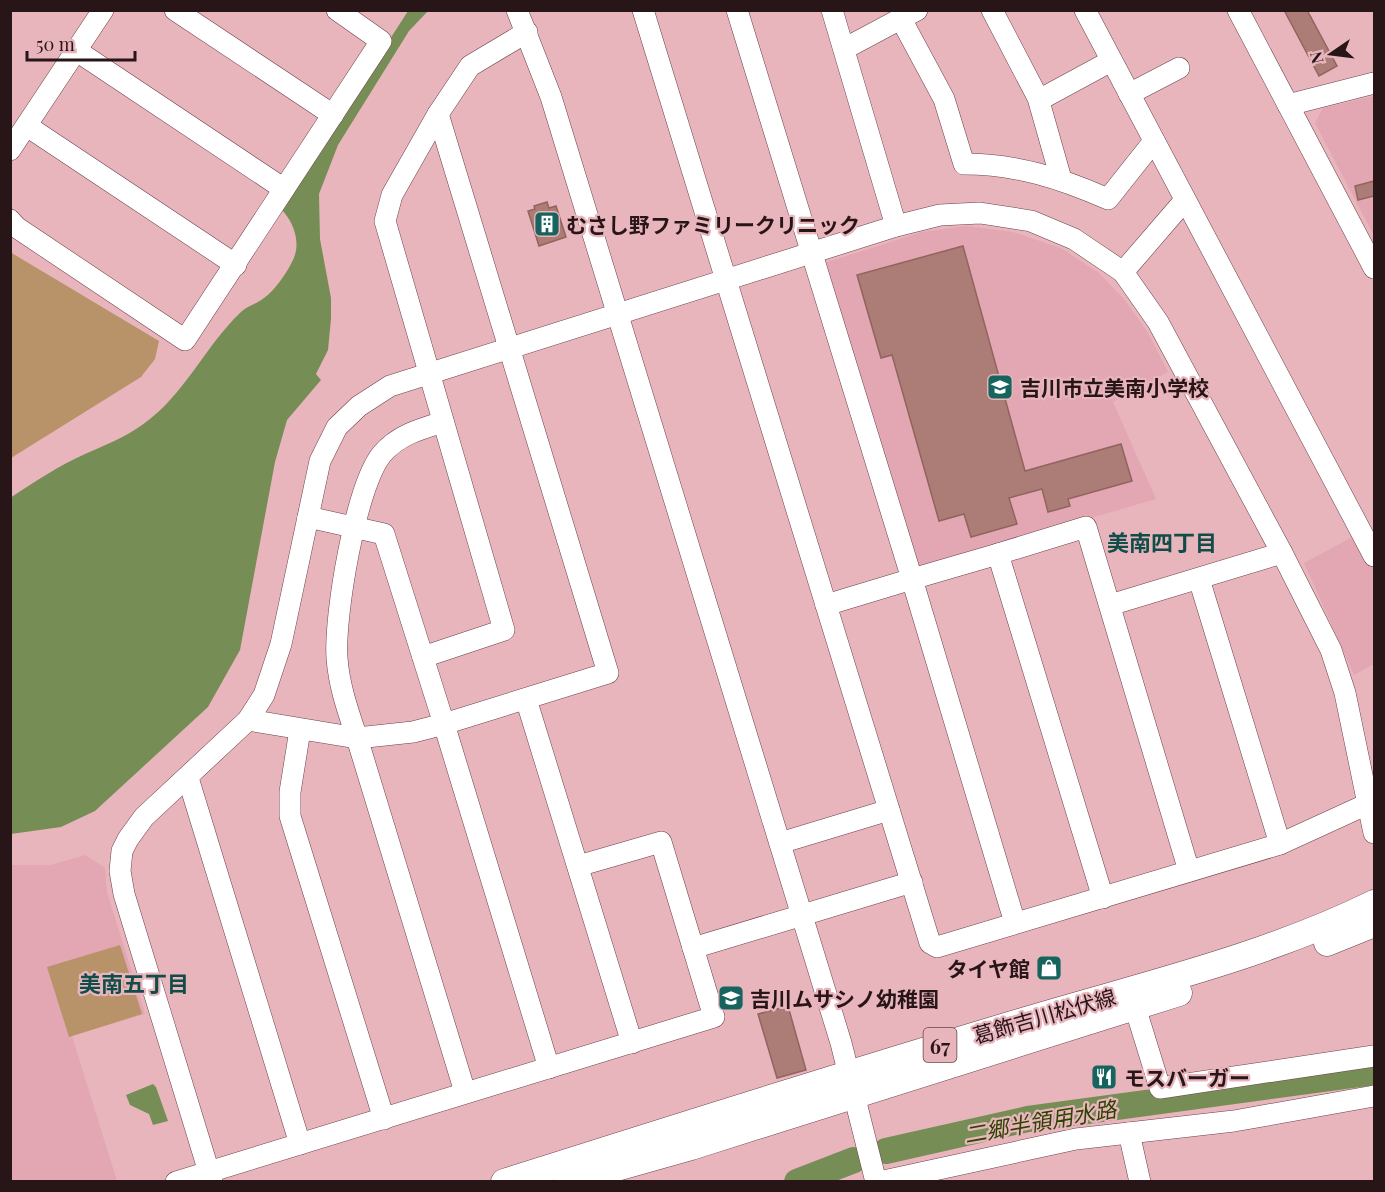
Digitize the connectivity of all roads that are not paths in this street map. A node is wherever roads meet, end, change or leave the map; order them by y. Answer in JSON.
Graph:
{"nodes":[{"id":1,"x":104,"y":10,"type":"edge"},
{"id":2,"x":175,"y":10,"type":"edge"},
{"id":3,"x":337,"y":10,"type":"edge"},
{"id":4,"x":517,"y":10,"type":"edge"},
{"id":5,"x":643,"y":10,"type":"edge"},
{"id":6,"x":737,"y":10,"type":"edge"},
{"id":7,"x":832,"y":10,"type":"edge"},
{"id":8,"x":992,"y":10,"type":"edge"},
{"id":9,"x":1085,"y":10,"type":"edge"},
{"id":10,"x":1238,"y":10,"type":"edge"},
{"id":11,"x":909,"y":15,"type":"edge"},
{"id":12,"x":362,"y":17,"type":"edge"},
{"id":13,"x":527,"y":32,"type":"junction"},
{"id":14,"x":844,"y":49,"type":"junction"},
{"id":15,"x":76,"y":51,"type":"junction"},
{"id":16,"x":1112,"y":61,"type":"junction"},
{"id":17,"x":1179,"y":68,"type":"dead end"},
{"id":18,"x":1374,"y":83,"type":"edge"},
{"id":19,"x":1129,"y":94,"type":"junction"},
{"id":20,"x":1039,"y":100,"type":"junction"},
{"id":21,"x":1288,"y":105,"type":"junction"},
{"id":22,"x":438,"y":114,"type":"junction"},
{"id":23,"x":333,"y":115,"type":"junction"},
{"id":24,"x":27,"y":126,"type":"junction"},
{"id":25,"x":1154,"y":141,"type":"junction"},
{"id":26,"x":10,"y":150,"type":"edge"},
{"id":27,"x":1061,"y":179,"type":"junction"},
{"id":28,"x":284,"y":189,"type":"junction"},
{"id":29,"x":1185,"y":200,"type":"junction"},
{"id":30,"x":10,"y":220,"type":"edge"},
{"id":31,"x":896,"y":226,"type":"junction"},
{"id":32,"x":811,"y":253,"type":"junction"},
{"id":33,"x":236,"y":265,"type":"junction"},
{"id":34,"x":1374,"y":268,"type":"edge"},
{"id":35,"x":1123,"y":272,"type":"junction"},
{"id":36,"x":726,"y":281,"type":"junction"},
{"id":37,"x":618,"y":314,"type":"junction"},
{"id":38,"x":509,"y":348,"type":"junction"},
{"id":39,"x":431,"y":372,"type":"junction"},
{"id":40,"x":442,"y":422,"type":"junction"},
{"id":41,"x":308,"y":517,"type":"junction"},
{"id":42,"x":356,"y":528,"type":"junction"},
{"id":43,"x":1282,"y":552,"type":"junction"},
{"id":44,"x":998,"y":554,"type":"junction"},
{"id":45,"x":1374,"y":556,"type":"edge"},
{"id":46,"x":912,"y":579,"type":"junction"},
{"id":47,"x":1199,"y":579,"type":"junction"},
{"id":48,"x":826,"y":605,"type":"junction"},
{"id":49,"x":1110,"y":605,"type":"junction"},
{"id":50,"x":423,"y":657,"type":"junction"},
{"id":51,"x":526,"y":699,"type":"junction"},
{"id":52,"x":248,"y":720,"type":"junction"},
{"id":53,"x":444,"y":724,"type":"junction"},
{"id":54,"x":300,"y":730,"type":"junction"},
{"id":55,"x":357,"y":738,"type":"junction"},
{"id":56,"x":188,"y":778,"type":"junction"},
{"id":57,"x":1372,"y":803,"type":"edge"},
{"id":58,"x":889,"y":810,"type":"junction"},
{"id":59,"x":1374,"y":833,"type":"edge"},
{"id":60,"x":780,"y":843,"type":"junction"},
{"id":61,"x":1280,"y":844,"type":"junction"},
{"id":62,"x":578,"y":866,"type":"junction"},
{"id":63,"x":1189,"y":871,"type":"junction"},
{"id":64,"x":912,"y":882,"type":"junction"},
{"id":65,"x":1103,"y":898,"type":"junction"},
{"id":66,"x":1374,"y":903,"type":"edge"},
{"id":67,"x":802,"y":916,"type":"junction"},
{"id":68,"x":1015,"y":923,"type":"junction"},
{"id":69,"x":1374,"y":924,"type":"edge"},
{"id":70,"x":693,"y":948,"type":"junction"},
{"id":71,"x":1135,"y":1007,"type":"junction"},
{"id":72,"x":632,"y":1043,"type":"junction"},
{"id":73,"x":1374,"y":1056,"type":"edge"},
{"id":74,"x":549,"y":1068,"type":"junction"},
{"id":75,"x":852,"y":1084,"type":"junction"},
{"id":76,"x":465,"y":1092,"type":"junction"},
{"id":77,"x":1374,"y":1096,"type":"edge"},
{"id":78,"x":384,"y":1119,"type":"junction"},
{"id":79,"x":1129,"y":1133,"type":"junction"},
{"id":80,"x":300,"y":1144,"type":"junction"},
{"id":81,"x":210,"y":1176,"type":"edge"},
{"id":82,"x":873,"y":1181,"type":"edge"},
{"id":83,"x":176,"y":1182,"type":"edge"},
{"id":84,"x":504,"y":1182,"type":"edge"},
{"id":85,"x":567,"y":1182,"type":"edge"},
{"id":86,"x":1140,"y":1182,"type":"edge"}],
"edges":[{"from":1,"to":15,"type":"street"},
{"from":2,"to":23,"type":"street"},
{"from":3,"to":12,"type":"street"},
{"from":4,"to":13,"type":"street"},
{"from":5,"to":36,"type":"street"},
{"from":6,"to":32,"type":"street"},
{"from":7,"to":14,"type":"street"},
{"from":8,"to":20,"type":"street"},
{"from":9,"to":16,"type":"street"},
{"from":10,"to":21,"type":"street"},
{"from":11,"to":14,"type":"street"},
{"from":11,"to":27,"type":"street"},
{"from":12,"to":23,"type":"street"},
{"from":13,"to":22,"type":"street"},
{"from":13,"to":37,"type":"street"},
{"from":14,"to":31,"type":"street"},
{"from":15,"to":24,"type":"street"},
{"from":15,"to":28,"type":"street"},
{"from":16,"to":19,"type":"street"},
{"from":16,"to":20,"type":"street"},
{"from":17,"to":19,"type":"street"},
{"from":18,"to":21,"type":"street"},
{"from":19,"to":25,"type":"street"},
{"from":20,"to":27,"type":"street"},
{"from":21,"to":34,"type":"street"},
{"from":22,"to":38,"type":"street"},
{"from":22,"to":39,"type":"street"},
{"from":23,"to":28,"type":"street"},
{"from":24,"to":26,"type":"street"},
{"from":24,"to":33,"type":"street"},
{"from":25,"to":27,"type":"street"},
{"from":25,"to":29,"type":"street"},
{"from":28,"to":33,"type":"street"},
{"from":29,"to":35,"type":"street"},
{"from":29,"to":45,"type":"street"},
{"from":30,"to":33,"type":"street"},
{"from":31,"to":32,"type":"street"},
{"from":31,"to":35,"type":"street"},
{"from":32,"to":36,"type":"street"},
{"from":32,"to":46,"type":"street"},
{"from":35,"to":43,"type":"street"},
{"from":36,"to":37,"type":"street"},
{"from":36,"to":48,"type":"street"},
{"from":37,"to":38,"type":"street"},
{"from":37,"to":60,"type":"street"},
{"from":38,"to":39,"type":"street"},
{"from":38,"to":51,"type":"street"},
{"from":39,"to":40,"type":"street"},
{"from":39,"to":41,"type":"street"},
{"from":40,"to":42,"type":"street"},
{"from":40,"to":50,"type":"street"},
{"from":41,"to":42,"type":"street"},
{"from":41,"to":52,"type":"street"},
{"from":42,"to":50,"type":"street"},
{"from":42,"to":55,"type":"street"},
{"from":43,"to":47,"type":"street"},
{"from":43,"to":57,"type":"street"},
{"from":44,"to":46,"type":"street"},
{"from":44,"to":49,"type":"street"},
{"from":44,"to":65,"type":"street"},
{"from":46,"to":48,"type":"street"},
{"from":46,"to":68,"type":"street"},
{"from":47,"to":49,"type":"street"},
{"from":47,"to":61,"type":"street"},
{"from":48,"to":58,"type":"street"},
{"from":49,"to":63,"type":"street"},
{"from":50,"to":53,"type":"street"},
{"from":51,"to":53,"type":"street"},
{"from":51,"to":62,"type":"street"},
{"from":52,"to":54,"type":"street"},
{"from":52,"to":56,"type":"street"},
{"from":53,"to":55,"type":"street"},
{"from":53,"to":74,"type":"street"},
{"from":54,"to":55,"type":"street"},
{"from":54,"to":78,"type":"street"},
{"from":55,"to":76,"type":"street"},
{"from":56,"to":80,"type":"street"},
{"from":56,"to":81,"type":"street"},
{"from":57,"to":59,"type":"street"},
{"from":57,"to":61,"type":"street"},
{"from":58,"to":60,"type":"street"},
{"from":58,"to":64,"type":"street"},
{"from":60,"to":67,"type":"street"},
{"from":61,"to":63,"type":"street"},
{"from":62,"to":70,"type":"street"},
{"from":62,"to":72,"type":"street"},
{"from":63,"to":65,"type":"street"},
{"from":64,"to":67,"type":"street"},
{"from":64,"to":68,"type":"street"},
{"from":65,"to":68,"type":"street"},
{"from":66,"to":75,"type":"main road","name":"葛飾吉川松伏線","number":"67"},
{"from":67,"to":70,"type":"street"},
{"from":67,"to":75,"type":"street"},
{"from":69,"to":71,"type":"main road","name":"葛飾吉川松伏線","number":"67"},
{"from":70,"to":72,"type":"street"},
{"from":71,"to":73,"type":"street"},
{"from":71,"to":75,"type":"main road","name":"葛飾吉川松伏線","number":"67"},
{"from":72,"to":74,"type":"street"},
{"from":74,"to":76,"type":"street"},
{"from":75,"to":82,"type":"street"},
{"from":75,"to":84,"type":"main road","name":"葛飾吉川松伏線","number":"67"},
{"from":75,"to":85,"type":"main road","name":"葛飾吉川松伏線","number":"67"},
{"from":76,"to":78,"type":"street"},
{"from":77,"to":79,"type":"street"},
{"from":78,"to":80,"type":"street"},
{"from":79,"to":82,"type":"street"},
{"from":79,"to":86,"type":"street"},
{"from":80,"to":81,"type":"street"},
{"from":81,"to":83,"type":"street"}]}
